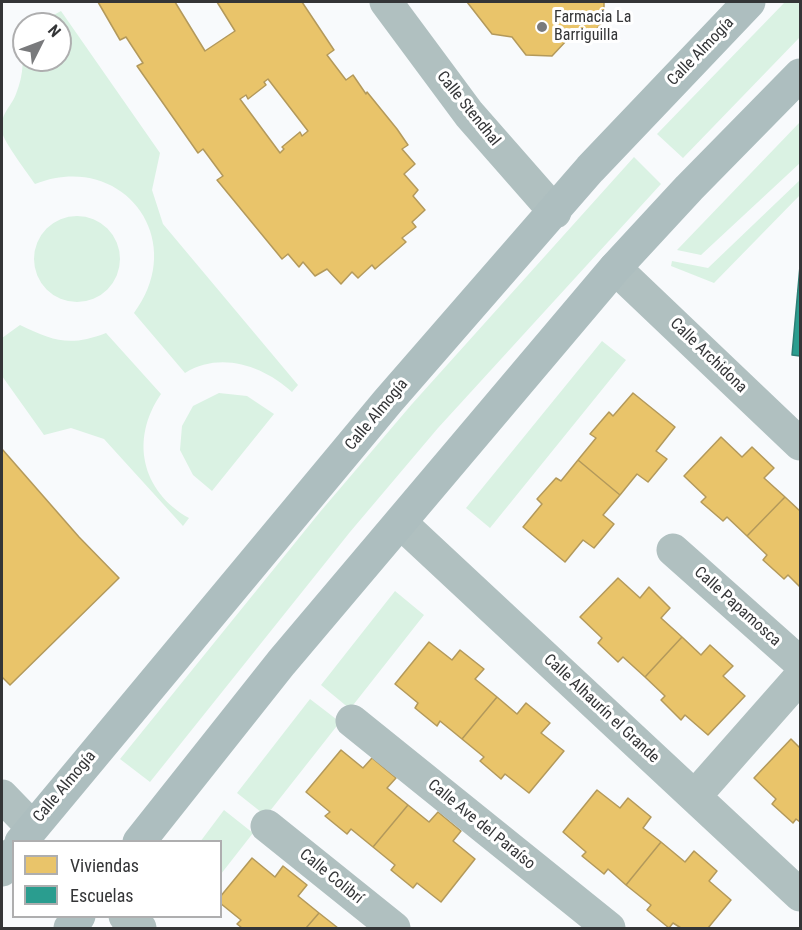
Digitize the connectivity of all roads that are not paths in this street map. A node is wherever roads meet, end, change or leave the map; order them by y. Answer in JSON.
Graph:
{"nodes":[{"id":1,"x":386,"y":2,"type":"edge"},
{"id":2,"x":749,"y":2,"type":"edge"},
{"id":3,"x":801,"y":75,"type":"edge"},
{"id":4,"x":555,"y":212,"type":"junction"},
{"id":5,"x":615,"y":268,"type":"junction"},
{"id":6,"x":801,"y":444,"type":"edge"},
{"id":7,"x":401,"y":523,"type":"junction"},
{"id":8,"x":673,"y":550,"type":"dead end"},
{"id":9,"x":798,"y":681,"type":"edge"},
{"id":10,"x":352,"y":721,"type":"dead end"},
{"id":11,"x":2,"y":796,"type":"edge"},
{"id":12,"x":695,"y":796,"type":"junction"},
{"id":13,"x":267,"y":825,"type":"dead end"},
{"id":14,"x":27,"y":840,"type":"edge"},
{"id":15,"x":29,"y":840,"type":"edge"},
{"id":16,"x":140,"y":840,"type":"edge"},
{"id":17,"x":801,"y":895,"type":"edge"},
{"id":18,"x":128,"y":918,"type":"edge"},
{"id":19,"x":140,"y":928,"type":"edge"},
{"id":20,"x":394,"y":928,"type":"edge"},
{"id":21,"x":609,"y":928,"type":"edge"}],
"edges":[{"from":1,"to":4,"type":"street","name":"Calle Stendhal"},
{"from":2,"to":4,"type":"main road","name":"Calle Almogía"},
{"from":3,"to":5,"type":"main road"},
{"from":4,"to":15,"type":"main road","name":"Calle Almogía"},
{"from":5,"to":6,"type":"street","name":"Calle Archidona"},
{"from":5,"to":7,"type":"main road"},
{"from":7,"to":12,"type":"street","name":"Calle Alhaurín el Grande"},
{"from":7,"to":16,"type":"main road"},
{"from":8,"to":9,"type":"street","name":"Calle Papamosca"},
{"from":9,"to":12,"type":"street"},
{"from":10,"to":21,"type":"street","name":"Calle Ave del Paraíso"},
{"from":11,"to":14,"type":"street"},
{"from":12,"to":17,"type":"street","name":"Calle Alhaurín el Grande"},
{"from":13,"to":20,"type":"street","name":"Calle Colibrí"},
{"from":18,"to":19,"type":"street"}]}
